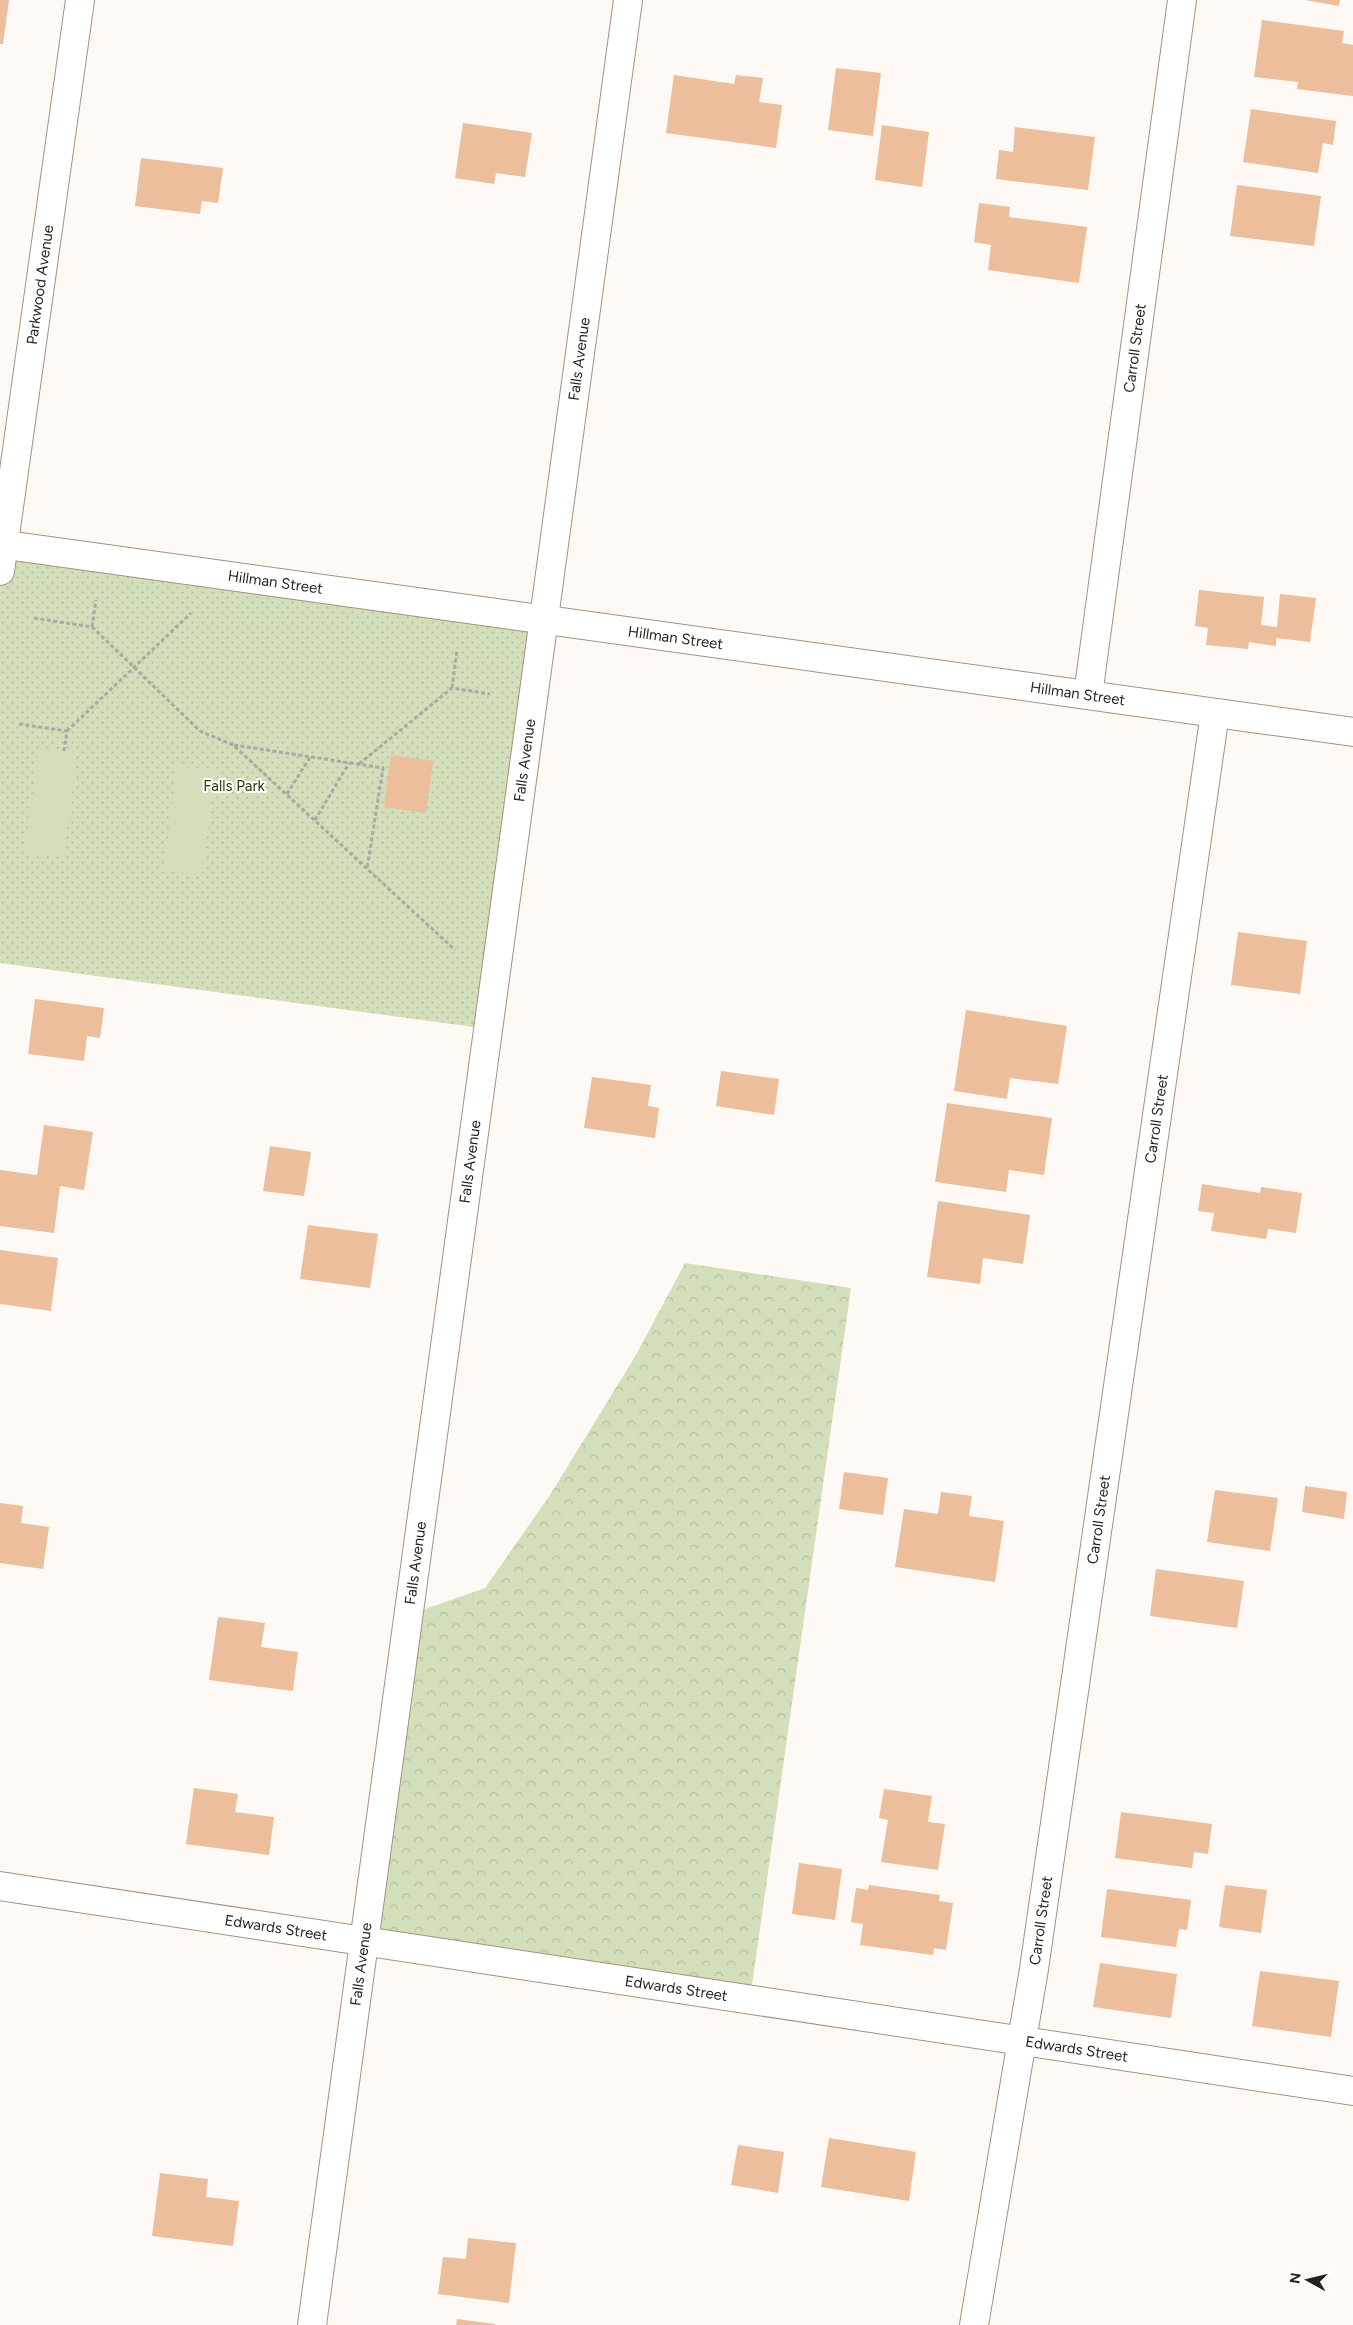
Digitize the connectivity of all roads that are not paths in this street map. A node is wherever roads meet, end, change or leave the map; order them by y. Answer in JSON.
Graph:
{"nodes":[{"id":1,"x":80,"y":0,"type":"edge"},
{"id":2,"x":628,"y":0,"type":"edge"},
{"id":3,"x":1182,"y":0,"type":"edge"},
{"id":4,"x":2,"y":544,"type":"edge"},
{"id":5,"x":0,"y":571,"type":"edge"},
{"id":6,"x":543,"y":620,"type":"junction"},
{"id":7,"x":1088,"y":695,"type":"junction"},
{"id":8,"x":1215,"y":713,"type":"junction"},
{"id":9,"x":1353,"y":732,"type":"edge"},
{"id":10,"x":0,"y":1886,"type":"edge"},
{"id":11,"x":364,"y":1940,"type":"junction"},
{"id":12,"x":1020,"y":2040,"type":"junction"},
{"id":13,"x":1353,"y":2091,"type":"edge"},
{"id":14,"x":312,"y":2325,"type":"edge"},
{"id":15,"x":974,"y":2325,"type":"edge"}],
"edges":[{"from":1,"to":4,"type":"street","name":"Parkwood Avenue"},
{"from":2,"to":6,"type":"street","name":"Falls Avenue"},
{"from":3,"to":7,"type":"street","name":"Carroll Street"},
{"from":4,"to":5,"type":"street","name":"Parkwood Avenue"},
{"from":4,"to":6,"type":"street","name":"Hillman Street"},
{"from":6,"to":7,"type":"street","name":"Hillman Street"},
{"from":6,"to":11,"type":"street","name":"Falls Avenue"},
{"from":7,"to":8,"type":"street","name":"Hillman Street"},
{"from":8,"to":9,"type":"street","name":"Hillman Street"},
{"from":8,"to":12,"type":"street","name":"Carroll Street"},
{"from":10,"to":11,"type":"street","name":"Edwards Street"},
{"from":11,"to":12,"type":"street","name":"Edwards Street"},
{"from":11,"to":14,"type":"street","name":"Falls Avenue"},
{"from":12,"to":13,"type":"street","name":"Edwards Street"},
{"from":12,"to":15,"type":"street","name":"Carroll Street"}]}
